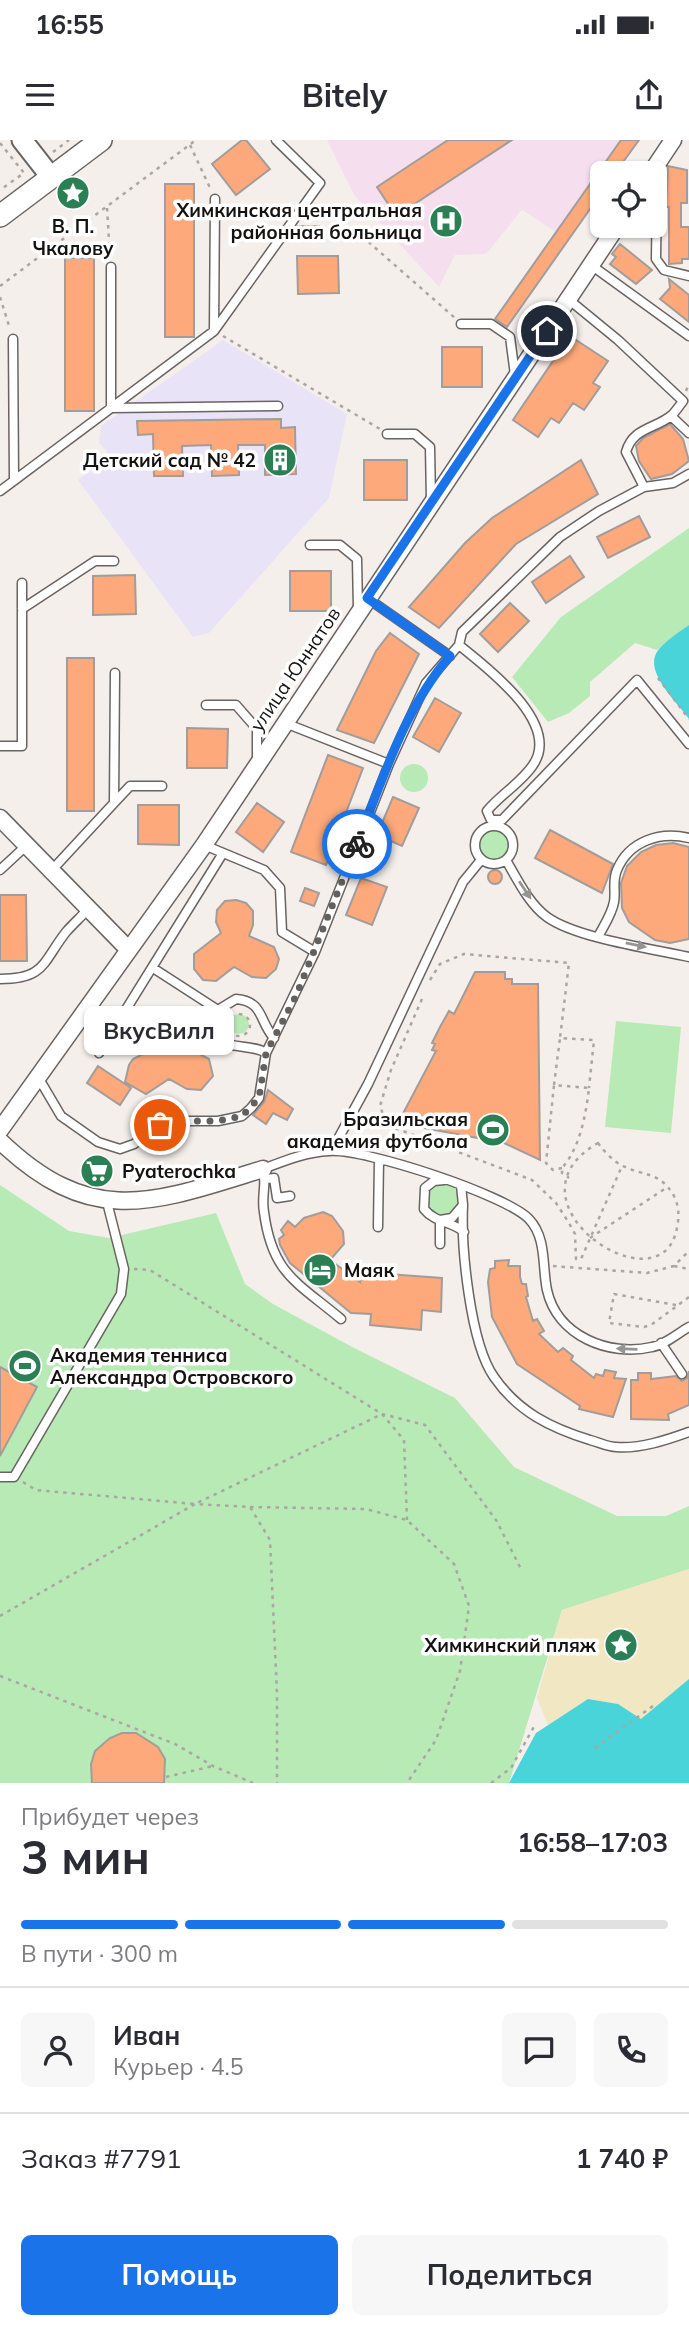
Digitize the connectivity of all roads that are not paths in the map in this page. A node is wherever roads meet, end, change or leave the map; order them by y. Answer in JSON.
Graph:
{"nodes":[{"id":1,"x":22,"y":140,"type":"edge"},
{"id":2,"x":102,"y":140,"type":"edge"},
{"id":3,"x":276,"y":140,"type":"edge"},
{"id":4,"x":673,"y":140,"type":"edge"},
{"id":5,"x":663,"y":161,"type":"edge"},
{"id":6,"x":45,"y":170,"type":"junction"},
{"id":7,"x":215,"y":200,"type":"road end"},
{"id":8,"x":0,"y":216,"type":"edge"},
{"id":9,"x":286,"y":231,"type":"junction"},
{"id":10,"x":319,"y":231,"type":"road end"},
{"id":11,"x":609,"y":238,"type":"edge"},
{"id":12,"x":655,"y":238,"type":"edge"},
{"id":13,"x":591,"y":265,"type":"junction"},
{"id":14,"x":111,"y":267,"type":"road end"},
{"id":15,"x":689,"y":276,"type":"edge"},
{"id":16,"x":568,"y":299,"type":"junction"},
{"id":17,"x":461,"y":324,"type":"road end"},
{"id":18,"x":214,"y":331,"type":"junction"},
{"id":19,"x":689,"y":337,"type":"edge"},
{"id":20,"x":13,"y":339,"type":"road end"},
{"id":21,"x":515,"y":378,"type":"junction"},
{"id":22,"x":278,"y":406,"type":"dead end"},
{"id":23,"x":111,"y":408,"type":"junction"},
{"id":24,"x":671,"y":416,"type":"junction"},
{"id":25,"x":387,"y":433,"type":"road end"},
{"id":26,"x":689,"y":433,"type":"edge"},
{"id":27,"x":689,"y":474,"type":"edge"},
{"id":28,"x":14,"y":480,"type":"junction"},
{"id":29,"x":644,"y":487,"type":"junction"},
{"id":30,"x":0,"y":491,"type":"edge"},
{"id":31,"x":431,"y":503,"type":"junction"},
{"id":32,"x":310,"y":545,"type":"dead end"},
{"id":33,"x":114,"y":561,"type":"dead end"},
{"id":34,"x":22,"y":583,"type":"dead end"},
{"id":35,"x":363,"y":605,"type":"junction"},
{"id":36,"x":22,"y":609,"type":"junction"},
{"id":37,"x":459,"y":645,"type":"junction"},
{"id":38,"x":450,"y":656,"type":"junction"},
{"id":39,"x":115,"y":673,"type":"dead end"},
{"id":40,"x":206,"y":705,"type":"dead end"},
{"id":41,"x":285,"y":723,"type":"junction"},
{"id":42,"x":689,"y":744,"type":"edge"},
{"id":43,"x":0,"y":746,"type":"edge"},
{"id":44,"x":257,"y":764,"type":"junction"},
{"id":45,"x":388,"y":764,"type":"junction"},
{"id":46,"x":162,"y":786,"type":"dead end"},
{"id":47,"x":114,"y":803,"type":"junction"},
{"id":48,"x":0,"y":818,"type":"edge"},
{"id":49,"x":499,"y":824,"type":"junction"},
{"id":50,"x":689,"y":838,"type":"edge"},
{"id":51,"x":27,"y":845,"type":"junction"},
{"id":52,"x":204,"y":845,"type":"junction"},
{"id":53,"x":223,"y":853,"type":"junction"},
{"id":54,"x":481,"y":860,"type":"junction"},
{"id":55,"x":506,"y":860,"type":"junction"},
{"id":56,"x":0,"y":870,"type":"edge"},
{"id":57,"x":52,"y":870,"type":"junction"},
{"id":58,"x":89,"y":908,"type":"junction"},
{"id":59,"x":598,"y":937,"type":"junction"},
{"id":60,"x":129,"y":950,"type":"junction"},
{"id":61,"x":315,"y":952,"type":"junction"},
{"id":62,"x":689,"y":957,"type":"edge"},
{"id":63,"x":153,"y":968,"type":"junction"},
{"id":64,"x":0,"y":979,"type":"edge"},
{"id":65,"x":218,"y":1010,"type":"junction"},
{"id":66,"x":274,"y":1038,"type":"junction"},
{"id":67,"x":99,"y":1053,"type":"dead end"},
{"id":68,"x":266,"y":1053,"type":"junction"},
{"id":69,"x":38,"y":1077,"type":"junction"},
{"id":70,"x":0,"y":1130,"type":"edge"},
{"id":71,"x":0,"y":1141,"type":"edge"},
{"id":72,"x":332,"y":1150,"type":"junction"},
{"id":73,"x":379,"y":1159,"type":"junction"},
{"id":74,"x":268,"y":1177,"type":"junction"},
{"id":75,"x":284,"y":1180,"type":"dead end"},
{"id":76,"x":450,"y":1180,"type":"junction"},
{"id":77,"x":461,"y":1185,"type":"junction"},
{"id":78,"x":290,"y":1196,"type":"dead end"},
{"id":79,"x":107,"y":1202,"type":"junction"},
{"id":80,"x":463,"y":1205,"type":"junction"},
{"id":81,"x":440,"y":1220,"type":"junction"},
{"id":82,"x":378,"y":1227,"type":"dead end"},
{"id":83,"x":464,"y":1232,"type":"junction"},
{"id":84,"x":440,"y":1244,"type":"dead end"},
{"id":85,"x":341,"y":1320,"type":"dead end"},
{"id":86,"x":689,"y":1327,"type":"edge"},
{"id":87,"x":661,"y":1343,"type":"junction"},
{"id":88,"x":682,"y":1374,"type":"dead end"},
{"id":89,"x":689,"y":1432,"type":"edge"},
{"id":90,"x":0,"y":1478,"type":"edge"}],
"edges":[{"from":1,"to":6,"type":"street"},
{"from":2,"to":6,"type":"main road"},
{"from":3,"to":9,"type":"lane"},
{"from":4,"to":5,"type":"street"},
{"from":6,"to":8,"type":"main road"},
{"from":7,"to":18,"type":"lane"},
{"from":9,"to":10,"type":"lane"},
{"from":9,"to":18,"type":"lane"},
{"from":11,"to":13,"type":"street","name":"улица Юннатов"},
{"from":12,"to":15,"type":"lane"},
{"from":13,"to":16,"type":"street","name":"улица Юннатов"},
{"from":13,"to":19,"type":"lane"},
{"from":14,"to":23,"type":"lane"},
{"from":16,"to":21,"type":"street","name":"улица Юннатов"},
{"from":16,"to":24,"type":"lane"},
{"from":17,"to":21,"type":"lane"},
{"from":18,"to":23,"type":"lane"},
{"from":20,"to":28,"type":"lane"},
{"from":21,"to":31,"type":"street","name":"улица Юннатов"},
{"from":22,"to":23,"type":"lane"},
{"from":23,"to":28,"type":"lane"},
{"from":24,"to":26,"type":"lane"},
{"from":24,"to":29,"type":"lane"},
{"from":25,"to":31,"type":"lane"},
{"from":27,"to":29,"type":"lane"},
{"from":28,"to":30,"type":"lane"},
{"from":29,"to":37,"type":"lane"},
{"from":31,"to":35,"type":"street","name":"улица Юннатов"},
{"from":32,"to":35,"type":"lane"},
{"from":33,"to":36,"type":"lane"},
{"from":34,"to":36,"type":"lane"},
{"from":35,"to":38,"type":"lane"},
{"from":35,"to":41,"type":"street","name":"улица Юннатов"},
{"from":36,"to":43,"type":"lane"},
{"from":37,"to":38,"type":"lane"},
{"from":37,"to":49,"type":"lane"},
{"from":38,"to":45,"type":"lane"},
{"from":39,"to":47,"type":"lane"},
{"from":40,"to":44,"type":"lane"},
{"from":41,"to":44,"type":"street","name":"улица Юннатов"},
{"from":41,"to":45,"type":"lane"},
{"from":42,"to":49,"type":"lane"},
{"from":44,"to":52,"type":"street","name":"улица Юннатов"},
{"from":45,"to":61,"type":"lane"},
{"from":46,"to":47,"type":"lane"},
{"from":47,"to":57,"type":"lane"},
{"from":48,"to":51,"type":"street"},
{"from":49,"to":54,"type":"lane"},
{"from":49,"to":55,"type":"lane"},
{"from":50,"to":59,"type":"lane"},
{"from":51,"to":56,"type":"lane"},
{"from":51,"to":57,"type":"street"},
{"from":52,"to":53,"type":"lane"},
{"from":52,"to":60,"type":"street","name":"улица Юннатов"},
{"from":53,"to":61,"type":"lane"},
{"from":53,"to":63,"type":"lane"},
{"from":54,"to":55,"type":"lane"},
{"from":54,"to":72,"type":"lane"},
{"from":55,"to":59,"type":"lane","one_way":true},
{"from":57,"to":58,"type":"street"},
{"from":58,"to":60,"type":"street"},
{"from":58,"to":64,"type":"lane"},
{"from":59,"to":62,"type":"lane","one_way":true},
{"from":60,"to":69,"type":"street","name":"улица Юннатов"},
{"from":61,"to":66,"type":"lane"},
{"from":63,"to":65,"type":"lane"},
{"from":63,"to":67,"type":"lane"},
{"from":65,"to":66,"type":"lane"},
{"from":65,"to":68,"type":"lane"},
{"from":66,"to":68,"type":"lane"},
{"from":68,"to":69,"type":"lane"},
{"from":69,"to":70,"type":"street","name":"улица Юннатов"},
{"from":71,"to":79,"type":"street"},
{"from":72,"to":73,"type":"lane"},
{"from":72,"to":74,"type":"lane"},
{"from":73,"to":76,"type":"lane"},
{"from":73,"to":82,"type":"lane"},
{"from":74,"to":75,"type":"lane"},
{"from":74,"to":78,"type":"lane"},
{"from":74,"to":79,"type":"street"},
{"from":74,"to":85,"type":"lane"},
{"from":76,"to":77,"type":"lane"},
{"from":76,"to":81,"type":"lane"},
{"from":77,"to":80,"type":"lane"},
{"from":87,"to":77,"type":"lane","one_way":true},
{"from":79,"to":90,"type":"lane"},
{"from":80,"to":81,"type":"lane"},
{"from":80,"to":83,"type":"lane"},
{"from":81,"to":83,"type":"lane"},
{"from":81,"to":84,"type":"lane"},
{"from":83,"to":89,"type":"lane"},
{"from":86,"to":87,"type":"lane"},
{"from":87,"to":88,"type":"lane"}]}
